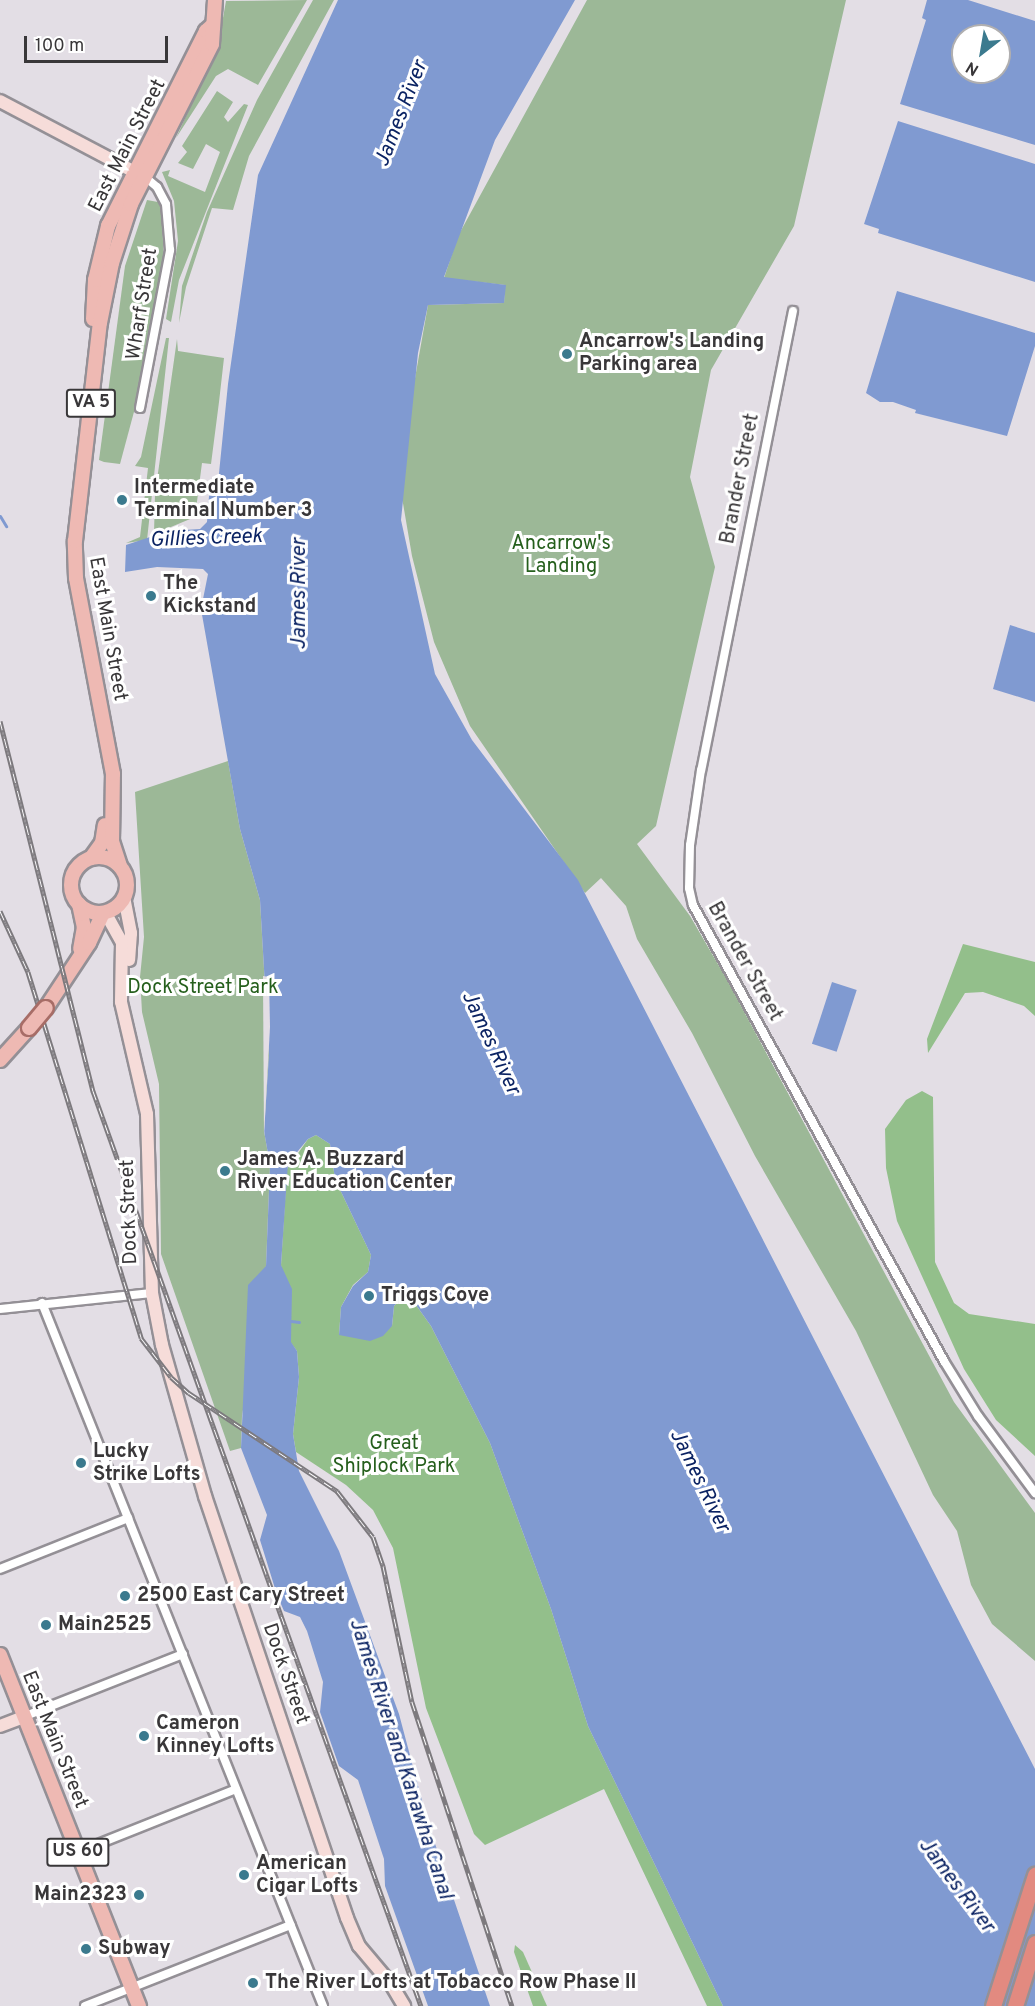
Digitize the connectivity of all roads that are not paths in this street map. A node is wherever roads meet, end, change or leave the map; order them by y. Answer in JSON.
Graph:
{"nodes":[{"id":1,"x":215,"y":0,"type":"edge"},
{"id":2,"x":0,"y":100,"type":"edge"},
{"id":3,"x":140,"y":175,"type":"junction"},
{"id":4,"x":793,"y":311,"type":"dead end"},
{"id":5,"x":140,"y":408,"type":"dead end"},
{"id":6,"x":91,"y":858,"type":"junction"},
{"id":7,"x":120,"y":866,"type":"junction"},
{"id":8,"x":124,"y":897,"type":"junction"},
{"id":9,"x":79,"y":904,"type":"junction"},
{"id":10,"x":104,"y":912,"type":"junction"},
{"id":11,"x":79,"y":954,"type":"junction"},
{"id":12,"x":0,"y":1060,"type":"edge"},
{"id":13,"x":142,"y":1089,"type":"junction"},
{"id":14,"x":152,"y":1293,"type":"junction"},
{"id":15,"x":42,"y":1303,"type":"junction"},
{"id":16,"x":0,"y":1309,"type":"edge"},
{"id":17,"x":1035,"y":1493,"type":"edge"},
{"id":18,"x":128,"y":1518,"type":"junction"},
{"id":19,"x":0,"y":1569,"type":"edge"},
{"id":20,"x":183,"y":1654,"type":"junction"},
{"id":21,"x":0,"y":1655,"type":"edge"},
{"id":22,"x":23,"y":1716,"type":"junction"},
{"id":23,"x":0,"y":1726,"type":"edge"},
{"id":24,"x":236,"y":1789,"type":"junction"},
{"id":25,"x":78,"y":1852,"type":"junction"},
{"id":26,"x":1035,"y":1875,"type":"edge"},
{"id":27,"x":291,"y":1925,"type":"junction"},
{"id":28,"x":1035,"y":1943,"type":"edge"},
{"id":29,"x":132,"y":1988,"type":"junction"},
{"id":30,"x":85,"y":2006,"type":"edge"},
{"id":31,"x":139,"y":2006,"type":"edge"},
{"id":32,"x":323,"y":2006,"type":"edge"},
{"id":33,"x":404,"y":2006,"type":"edge"},
{"id":34,"x":993,"y":2006,"type":"edge"},
{"id":35,"x":1015,"y":2006,"type":"edge"}],
"edges":[{"from":1,"to":3,"type":"main road","name":"East Main Street","number":"VA 5"},
{"from":2,"to":3,"type":"main road"},
{"from":3,"to":5,"type":"street","name":"Wharf Street"},
{"from":3,"to":6,"type":"main road","name":"East Main Street","number":"VA 5"},
{"from":3,"to":7,"type":"main road","name":"East Main Street","number":"VA 5"},
{"from":4,"to":17,"type":"street","name":"Brander Street"},
{"from":6,"to":7,"type":"main road"},
{"from":6,"to":9,"type":"main road","number":"VA 5"},
{"from":7,"to":8,"type":"main road","number":"VA 5"},
{"from":8,"to":10,"type":"main road","number":"VA 5"},
{"from":8,"to":13,"type":"main road","name":"Dock Street"},
{"from":9,"to":10,"type":"main road"},
{"from":9,"to":11,"type":"main road","number":"VA 5"},
{"from":10,"to":11,"type":"main road","number":"VA 5"},
{"from":10,"to":13,"type":"main road","name":"Dock Street"},
{"from":11,"to":12,"type":"main road","number":"VA 5","bridge":true},
{"from":13,"to":14,"type":"main road","name":"Dock Street"},
{"from":14,"to":15,"type":"street"},
{"from":14,"to":33,"type":"main road","name":"Dock Street"},
{"from":15,"to":16,"type":"street"},
{"from":15,"to":18,"type":"street"},
{"from":18,"to":19,"type":"street"},
{"from":18,"to":20,"type":"street"},
{"from":20,"to":22,"type":"street"},
{"from":20,"to":24,"type":"street"},
{"from":21,"to":22,"type":"main road","name":"East Main Street","number":"US 60"},
{"from":22,"to":23,"type":"main road"},
{"from":22,"to":25,"type":"main road","name":"East Main Street","number":"US 60"},
{"from":24,"to":25,"type":"street"},
{"from":24,"to":27,"type":"street"},
{"from":25,"to":29,"type":"main road","name":"East Main Street","number":"US 60"},
{"from":26,"to":34,"type":"highway"},
{"from":27,"to":29,"type":"street"},
{"from":27,"to":32,"type":"street"},
{"from":28,"to":35,"type":"highway"},
{"from":29,"to":30,"type":"street"},
{"from":29,"to":31,"type":"main road","name":"East Main Street","number":"US 60"}]}
